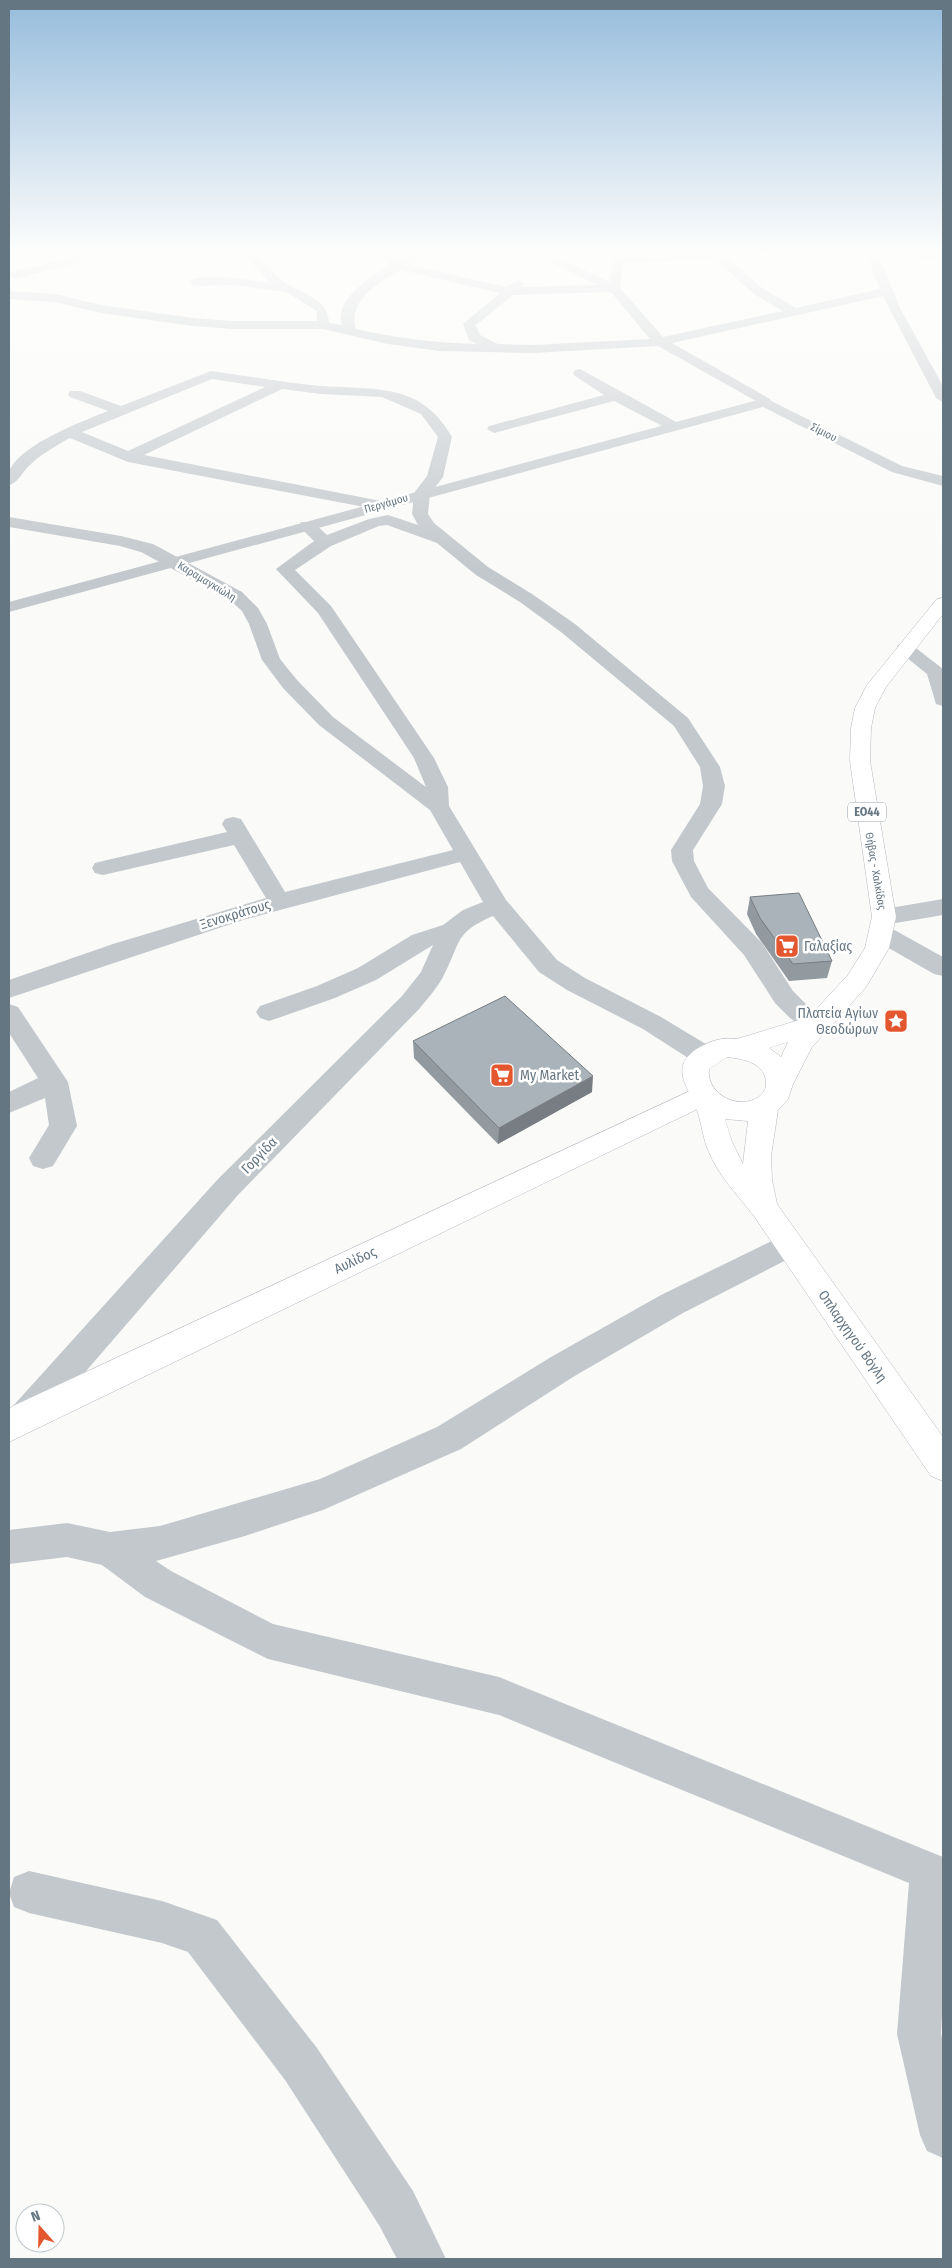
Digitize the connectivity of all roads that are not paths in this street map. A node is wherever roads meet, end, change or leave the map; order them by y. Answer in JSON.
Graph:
{"nodes":[{"id":1,"x":691,"y":360,"type":"edge"},
{"id":2,"x":923,"y":360,"type":"edge"},
{"id":3,"x":580,"y":373,"type":"dead end"},
{"id":4,"x":279,"y":385,"type":"junction"},
{"id":5,"x":75,"y":394,"type":"dead end"},
{"id":6,"x":616,"y":396,"type":"junction"},
{"id":7,"x":943,"y":396,"type":"edge"},
{"id":8,"x":764,"y":402,"type":"junction"},
{"id":9,"x":120,"y":411,"type":"junction"},
{"id":10,"x":673,"y":426,"type":"junction"},
{"id":11,"x":494,"y":429,"type":"dead end"},
{"id":12,"x":69,"y":432,"type":"junction"},
{"id":13,"x":11,"y":450,"type":"dead end"},
{"id":14,"x":128,"y":457,"type":"junction"},
{"id":15,"x":23,"y":464,"type":"junction"},
{"id":16,"x":9,"y":480,"type":"edge"},
{"id":17,"x":943,"y":481,"type":"edge"},
{"id":18,"x":422,"y":494,"type":"junction"},
{"id":19,"x":380,"y":505,"type":"junction"},
{"id":20,"x":9,"y":522,"type":"edge"},
{"id":21,"x":308,"y":526,"type":"junction"},
{"id":22,"x":440,"y":538,"type":"junction"},
{"id":23,"x":325,"y":542,"type":"junction"},
{"id":24,"x":176,"y":562,"type":"junction"},
{"id":25,"x":943,"y":603,"type":"edge"},
{"id":26,"x":9,"y":607,"type":"edge"},
{"id":27,"x":905,"y":649,"type":"junction"},
{"id":28,"x":943,"y":700,"type":"edge"},
{"id":29,"x":438,"y":806,"type":"junction"},
{"id":30,"x":465,"y":854,"type":"junction"},
{"id":31,"x":103,"y":868,"type":"dead end"},
{"id":32,"x":279,"y":901,"type":"junction"},
{"id":33,"x":497,"y":905,"type":"junction"},
{"id":34,"x":943,"y":907,"type":"edge"},
{"id":35,"x":882,"y":925,"type":"junction"},
{"id":36,"x":450,"y":931,"type":"junction"},
{"id":37,"x":943,"y":968,"type":"edge"},
{"id":38,"x":9,"y":989,"type":"edge"},
{"id":39,"x":269,"y":1012,"type":"dead end"},
{"id":40,"x":9,"y":1013,"type":"edge"},
{"id":41,"x":817,"y":1024,"type":"junction"},
{"id":42,"x":739,"y":1048,"type":"junction"},
{"id":43,"x":705,"y":1056,"type":"junction"},
{"id":44,"x":781,"y":1081,"type":"junction"},
{"id":45,"x":55,"y":1082,"type":"junction"},
{"id":46,"x":705,"y":1097,"type":"junction"},
{"id":47,"x":9,"y":1103,"type":"edge"},
{"id":48,"x":766,"y":1106,"type":"junction"},
{"id":49,"x":43,"y":1158,"type":"dead end"},
{"id":50,"x":763,"y":1207,"type":"junction"},
{"id":51,"x":788,"y":1245,"type":"junction"},
{"id":52,"x":17,"y":1422,"type":"edge"},
{"id":53,"x":943,"y":1465,"type":"edge"},
{"id":54,"x":9,"y":1547,"type":"edge"},
{"id":55,"x":110,"y":1549,"type":"junction"},
{"id":56,"x":936,"y":1875,"type":"edge"},
{"id":57,"x":29,"y":1892,"type":"dead end"},
{"id":58,"x":943,"y":2135,"type":"edge"},
{"id":59,"x":422,"y":2259,"type":"edge"}],
"edges":[{"from":1,"to":8,"type":"street","name":"Σίμιου"},
{"from":2,"to":7,"type":"street"},
{"from":3,"to":6,"type":"street"},
{"from":4,"to":9,"type":"street"},
{"from":4,"to":14,"type":"street"},
{"from":4,"to":18,"type":"street"},
{"from":5,"to":9,"type":"street"},
{"from":6,"to":10,"type":"street"},
{"from":6,"to":11,"type":"street"},
{"from":8,"to":10,"type":"street","name":"Περγάμου"},
{"from":8,"to":17,"type":"street","name":"Σίμιου"},
{"from":9,"to":12,"type":"street"},
{"from":10,"to":18,"type":"street","name":"Περγάμου"},
{"from":12,"to":14,"type":"street"},
{"from":12,"to":15,"type":"street"},
{"from":13,"to":15,"type":"street"},
{"from":14,"to":19,"type":"street"},
{"from":15,"to":16,"type":"street"},
{"from":18,"to":19,"type":"street","name":"Περγάμου"},
{"from":18,"to":22,"type":"street"},
{"from":19,"to":21,"type":"street","name":"Περγάμου"},
{"from":20,"to":24,"type":"street","name":"Καραμαγκιώλη"},
{"from":21,"to":23,"type":"street"},
{"from":21,"to":24,"type":"street","name":"Περγάμου"},
{"from":22,"to":23,"type":"street"},
{"from":22,"to":41,"type":"street"},
{"from":23,"to":29,"type":"street"},
{"from":24,"to":26,"type":"street","name":"Περγάμου"},
{"from":24,"to":29,"type":"street","name":"Καραμαγκιώλη"},
{"from":25,"to":27,"type":"main road","name":"Θήβας - Χαλκίδας","number":"ΕΟ44"},
{"from":27,"to":28,"type":"street"},
{"from":27,"to":35,"type":"main road","name":"Θήβας - Χαλκίδας","number":"ΕΟ44"},
{"from":29,"to":30,"type":"street"},
{"from":30,"to":32,"type":"street","name":"Ξενοκράτους"},
{"from":30,"to":33,"type":"street"},
{"from":31,"to":32,"type":"street"},
{"from":32,"to":38,"type":"street","name":"Ξενοκράτους"},
{"from":33,"to":36,"type":"street"},
{"from":33,"to":43,"type":"street"},
{"from":34,"to":35,"type":"street"},
{"from":35,"to":37,"type":"street"},
{"from":35,"to":41,"type":"main road"},
{"from":36,"to":39,"type":"street"},
{"from":36,"to":52,"type":"street","name":"Γοργίδα"},
{"from":40,"to":45,"type":"street"},
{"from":41,"to":42,"type":"main road"},
{"from":41,"to":44,"type":"main road"},
{"from":42,"to":43,"type":"main road"},
{"from":42,"to":44,"type":"main road"},
{"from":43,"to":46,"type":"main road"},
{"from":44,"to":48,"type":"main road"},
{"from":45,"to":47,"type":"street"},
{"from":45,"to":49,"type":"street"},
{"from":46,"to":48,"type":"main road"},
{"from":46,"to":50,"type":"main road","name":"Οπλαρχηγού Βόγλη"},
{"from":46,"to":52,"type":"main road","name":"Αυλίδος"},
{"from":48,"to":50,"type":"main road","name":"Οπλαρχηγού Βόγλη"},
{"from":50,"to":51,"type":"main road","name":"Οπλαρχηγού Βόγλη"},
{"from":51,"to":53,"type":"main road","name":"Οπλαρχηγού Βόγλη"},
{"from":51,"to":55,"type":"street"},
{"from":54,"to":55,"type":"street"},
{"from":55,"to":56,"type":"street"},
{"from":56,"to":58,"type":"street"},
{"from":57,"to":59,"type":"street"}]}
